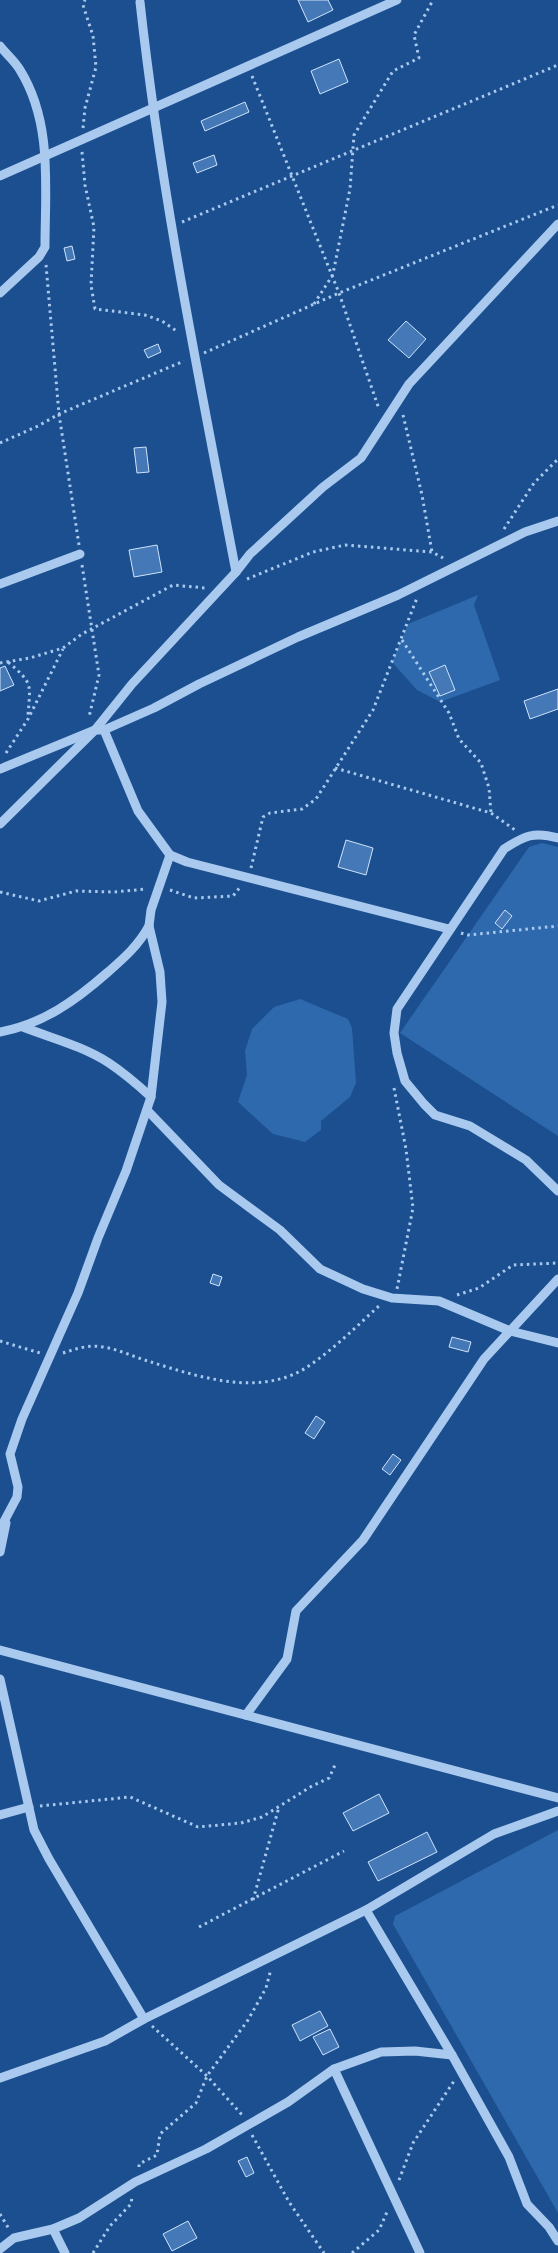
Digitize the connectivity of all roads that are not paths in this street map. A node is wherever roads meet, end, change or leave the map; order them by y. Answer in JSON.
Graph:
{"nodes":[{"id":1,"x":397,"y":0,"type":"edge"},
{"id":2,"x":140,"y":2,"type":"dead end"},
{"id":3,"x":0,"y":46,"type":"edge"},
{"id":4,"x":152,"y":109,"type":"junction"},
{"id":5,"x":45,"y":156,"type":"junction"},
{"id":6,"x":0,"y":176,"type":"edge"},
{"id":7,"x":558,"y":224,"type":"edge"},
{"id":8,"x":0,"y":293,"type":"edge"},
{"id":9,"x":558,"y":521,"type":"edge"},
{"id":10,"x":80,"y":554,"type":"road end"},
{"id":11,"x":236,"y":572,"type":"junction"},
{"id":12,"x":0,"y":584,"type":"edge"},
{"id":13,"x":100,"y":730,"type":"junction"},
{"id":14,"x":0,"y":769,"type":"edge"},
{"id":15,"x":0,"y":824,"type":"edge"},
{"id":16,"x":558,"y":838,"type":"edge"},
{"id":17,"x":170,"y":855,"type":"junction"},
{"id":18,"x":149,"y":926,"type":"junction"},
{"id":19,"x":449,"y":929,"type":"junction"},
{"id":20,"x":23,"y":1027,"type":"junction"},
{"id":21,"x":0,"y":1032,"type":"edge"},
{"id":22,"x":151,"y":1097,"type":"junction"},
{"id":23,"x":147,"y":1110,"type":"junction"},
{"id":24,"x":558,"y":1191,"type":"edge"},
{"id":25,"x":558,"y":1279,"type":"edge"},
{"id":26,"x":510,"y":1331,"type":"junction"},
{"id":27,"x":558,"y":1343,"type":"edge"},
{"id":28,"x":7,"y":1518,"type":"junction"},
{"id":29,"x":0,"y":1529,"type":"edge"},
{"id":30,"x":0,"y":1552,"type":"edge"},
{"id":31,"x":0,"y":1650,"type":"edge"},
{"id":32,"x":0,"y":1679,"type":"edge"},
{"id":33,"x":246,"y":1715,"type":"junction"},
{"id":34,"x":558,"y":1798,"type":"edge"},
{"id":35,"x":29,"y":1807,"type":"junction"},
{"id":36,"x":558,"y":1811,"type":"edge"},
{"id":37,"x":0,"y":1815,"type":"edge"},
{"id":38,"x":366,"y":1910,"type":"junction"},
{"id":39,"x":144,"y":2019,"type":"junction"},
{"id":40,"x":452,"y":2055,"type":"junction"},
{"id":41,"x":334,"y":2069,"type":"junction"},
{"id":42,"x":0,"y":2078,"type":"edge"},
{"id":43,"x":53,"y":2229,"type":"junction"},
{"id":44,"x":558,"y":2241,"type":"edge"},
{"id":45,"x":0,"y":2249,"type":"edge"},
{"id":46,"x":65,"y":2253,"type":"edge"},
{"id":47,"x":420,"y":2253,"type":"edge"}],
"edges":[{"from":1,"to":4,"type":"street"},
{"from":2,"to":4,"type":"street"},
{"from":3,"to":5,"type":"street"},
{"from":4,"to":5,"type":"street"},
{"from":4,"to":11,"type":"street"},
{"from":5,"to":6,"type":"street"},
{"from":5,"to":8,"type":"street"},
{"from":7,"to":11,"type":"street"},
{"from":9,"to":13,"type":"street"},
{"from":10,"to":12,"type":"street"},
{"from":11,"to":13,"type":"street"},
{"from":13,"to":14,"type":"street"},
{"from":13,"to":15,"type":"street"},
{"from":13,"to":17,"type":"street"},
{"from":16,"to":19,"type":"street"},
{"from":17,"to":18,"type":"street"},
{"from":17,"to":19,"type":"street"},
{"from":18,"to":20,"type":"street"},
{"from":18,"to":22,"type":"street"},
{"from":19,"to":24,"type":"street"},
{"from":20,"to":21,"type":"street"},
{"from":20,"to":22,"type":"street"},
{"from":22,"to":23,"type":"street"},
{"from":23,"to":26,"type":"street"},
{"from":23,"to":28,"type":"street"},
{"from":25,"to":26,"type":"street"},
{"from":26,"to":27,"type":"street"},
{"from":26,"to":33,"type":"street"},
{"from":28,"to":29,"type":"street"},
{"from":28,"to":30,"type":"street"},
{"from":31,"to":33,"type":"street"},
{"from":32,"to":35,"type":"street"},
{"from":33,"to":34,"type":"street"},
{"from":35,"to":37,"type":"street"},
{"from":35,"to":39,"type":"street"},
{"from":36,"to":38,"type":"street"},
{"from":38,"to":39,"type":"street"},
{"from":38,"to":40,"type":"street"},
{"from":39,"to":42,"type":"street"},
{"from":40,"to":41,"type":"street"},
{"from":40,"to":44,"type":"street"},
{"from":41,"to":43,"type":"street"},
{"from":41,"to":47,"type":"street"},
{"from":43,"to":45,"type":"street"},
{"from":43,"to":46,"type":"street"}]}
